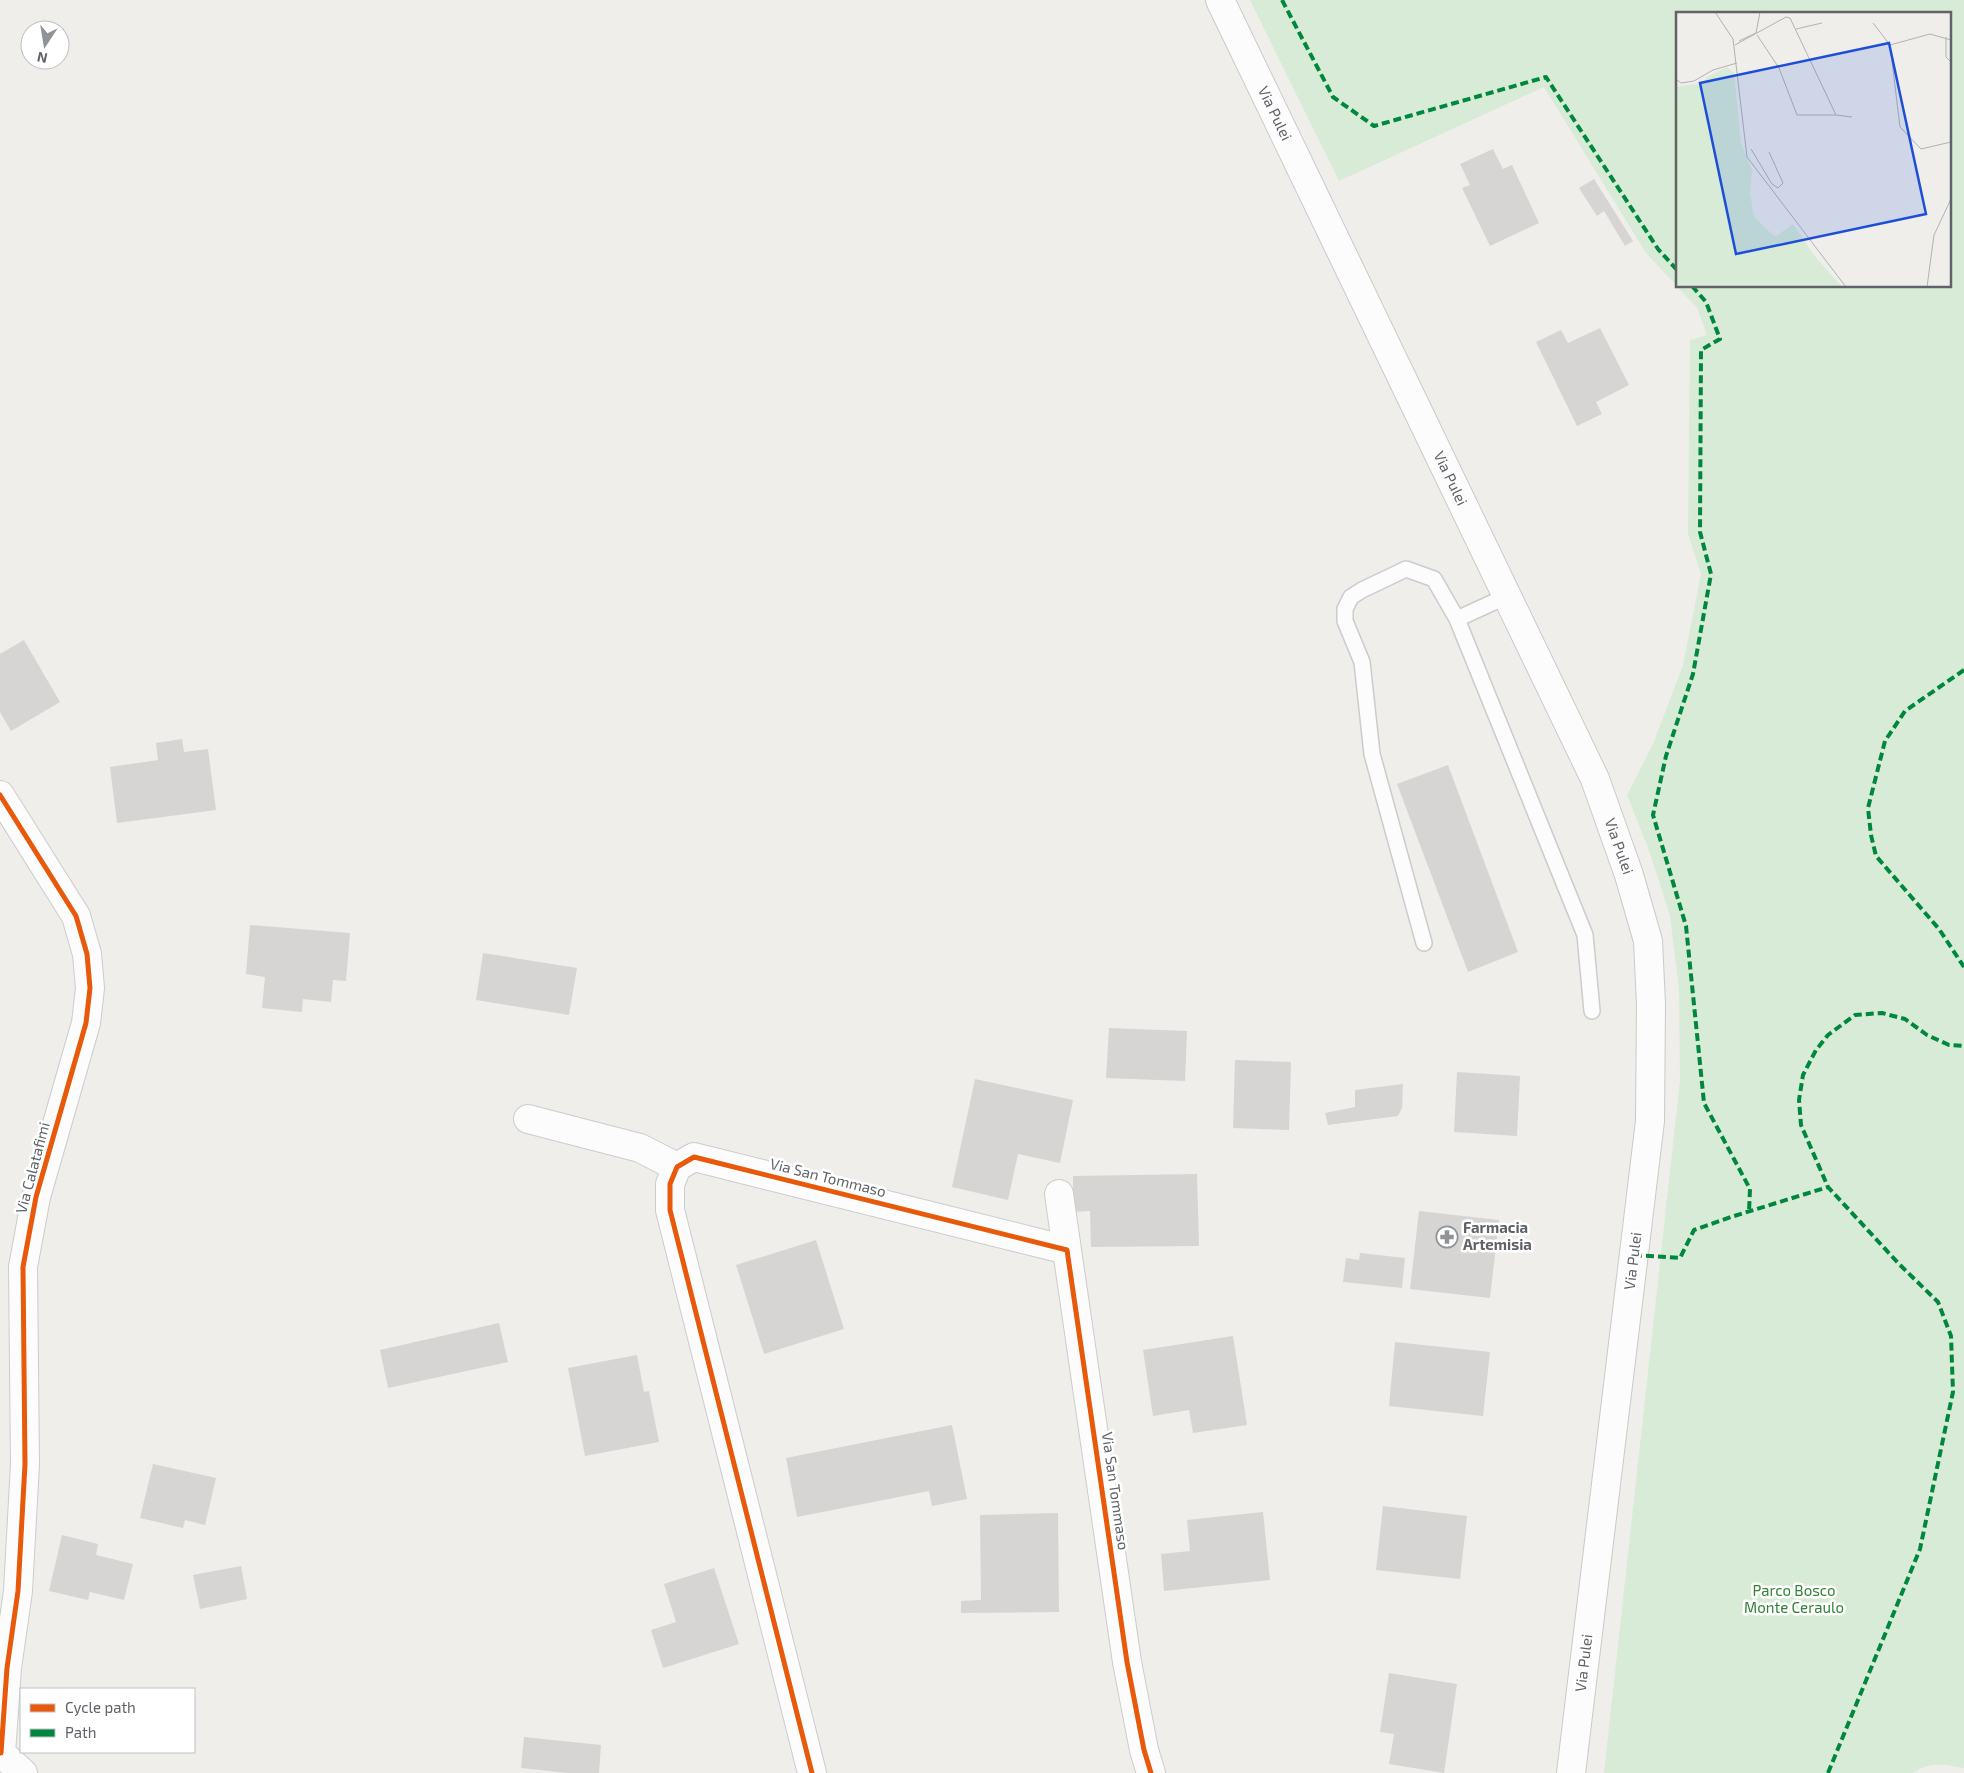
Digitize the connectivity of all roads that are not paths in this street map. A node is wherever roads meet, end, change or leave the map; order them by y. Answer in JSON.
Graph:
{"nodes":[{"id":1,"x":1220,"y":0,"type":"edge"},
{"id":2,"x":1507,"y":596,"type":"junction"},
{"id":3,"x":1457,"y":618,"type":"junction"},
{"id":4,"x":0,"y":795,"type":"edge"},
{"id":5,"x":1424,"y":943,"type":"dead end"},
{"id":6,"x":1592,"y":1011,"type":"dead end"},
{"id":7,"x":528,"y":1119,"type":"dead end"},
{"id":8,"x":677,"y":1167,"type":"junction"},
{"id":9,"x":1059,"y":1194,"type":"dead end"},
{"id":10,"x":1067,"y":1250,"type":"junction"},
{"id":11,"x":1,"y":1753,"type":"edge"},
{"id":12,"x":23,"y":1773,"type":"edge"},
{"id":13,"x":812,"y":1773,"type":"edge"},
{"id":14,"x":1151,"y":1773,"type":"edge"},
{"id":15,"x":1571,"y":1773,"type":"edge"}],
"edges":[{"from":1,"to":2,"type":"street","name":"Via Pulei"},
{"from":2,"to":3,"type":"lane"},
{"from":2,"to":15,"type":"street","name":"Via Pulei"},
{"from":3,"to":5,"type":"lane"},
{"from":3,"to":6,"type":"lane"},
{"from":4,"to":11,"type":"street","name":"Via Calatafimi"},
{"from":7,"to":8,"type":"street"},
{"from":8,"to":10,"type":"street","name":"Via San Tommaso"},
{"from":8,"to":13,"type":"street"},
{"from":9,"to":10,"type":"street"},
{"from":10,"to":14,"type":"street","name":"Via San Tommaso"},
{"from":11,"to":12,"type":"street"}]}
